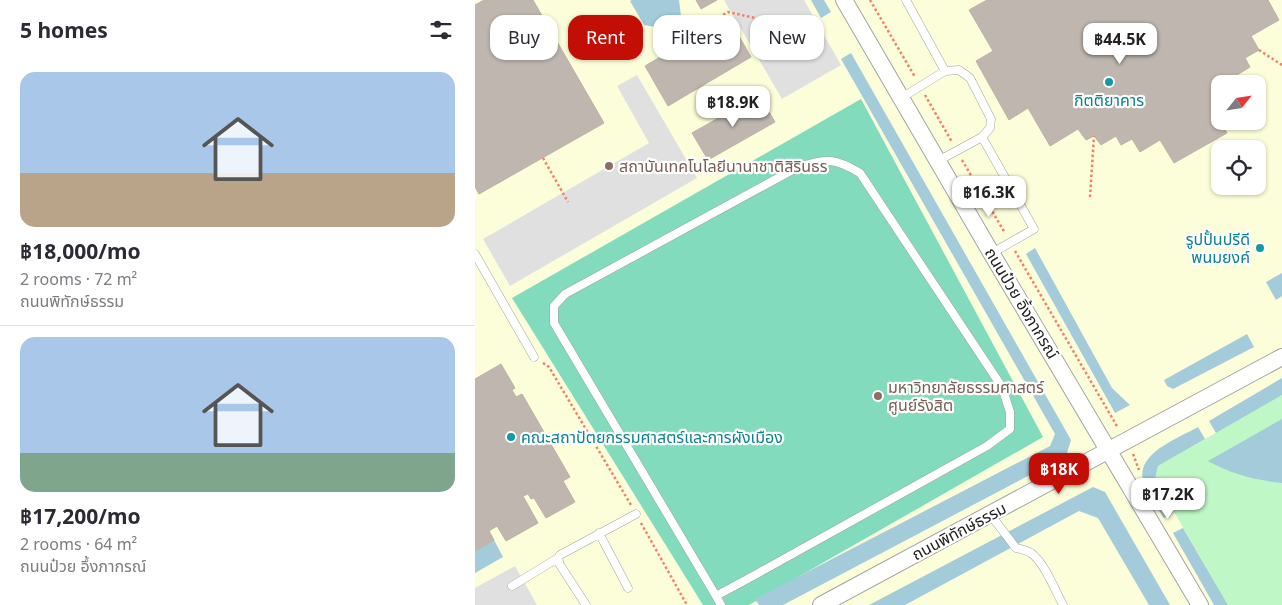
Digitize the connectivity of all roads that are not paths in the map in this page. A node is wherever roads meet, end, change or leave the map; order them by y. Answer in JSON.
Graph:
{"nodes":[{"id":1,"x":906,"y":0,"type":"edge"},
{"id":2,"x":848,"y":3,"type":"edge"},
{"id":3,"x":945,"y":71,"type":"junction"},
{"id":4,"x":901,"y":98,"type":"junction"},
{"id":5,"x":982,"y":137,"type":"junction"},
{"id":6,"x":938,"y":161,"type":"junction"},
{"id":7,"x":991,"y":253,"type":"junction"},
{"id":8,"x":475,"y":254,"type":"edge"},
{"id":9,"x":534,"y":357,"type":"road end"},
{"id":10,"x":1282,"y":357,"type":"edge"},
{"id":11,"x":1109,"y":450,"type":"junction"},
{"id":12,"x":636,"y":514,"type":"road end"},
{"id":13,"x":990,"y":514,"type":"junction"},
{"id":14,"x":599,"y":533,"type":"junction"},
{"id":15,"x":558,"y":558,"type":"junction"},
{"id":16,"x":512,"y":586,"type":"dead end"},
{"id":17,"x":628,"y":588,"type":"dead end"},
{"id":18,"x":716,"y":596,"type":"junction"},
{"id":19,"x":586,"y":605,"type":"edge"},
{"id":20,"x":721,"y":605,"type":"edge"},
{"id":21,"x":821,"y":605,"type":"edge"},
{"id":22,"x":1063,"y":605,"type":"edge"},
{"id":23,"x":1200,"y":605,"type":"edge"}],
"edges":[{"from":1,"to":3,"type":"lane"},
{"from":2,"to":4,"type":"street","name":"ถนนป๋วย อิ้งภากรณ์"},
{"from":3,"to":4,"type":"lane"},
{"from":3,"to":5,"type":"lane"},
{"from":4,"to":6,"type":"street","name":"ถนนป๋วย อิ้งภากรณ์"},
{"from":5,"to":6,"type":"lane"},
{"from":5,"to":7,"type":"lane"},
{"from":6,"to":7,"type":"street","name":"ถนนป๋วย อิ้งภากรณ์"},
{"from":7,"to":11,"type":"street","name":"ถนนป๋วย อิ้งภากรณ์"},
{"from":8,"to":9,"type":"lane"},
{"from":10,"to":11,"type":"street","name":"ถนนพิทักษ์ธรรม"},
{"from":11,"to":13,"type":"street","name":"ถนนพิทักษ์ธรรม"},
{"from":11,"to":23,"type":"street","name":"ถนนป๋วย อิ้งภากรณ์"},
{"from":12,"to":14,"type":"lane"},
{"from":13,"to":21,"type":"street","name":"ถนนพิทักษ์ธรรม"},
{"from":13,"to":22,"type":"lane"},
{"from":14,"to":15,"type":"lane"},
{"from":14,"to":17,"type":"lane"},
{"from":15,"to":16,"type":"lane"},
{"from":15,"to":19,"type":"lane"},
{"from":18,"to":18,"type":"lane"},
{"from":18,"to":20,"type":"lane"}]}
